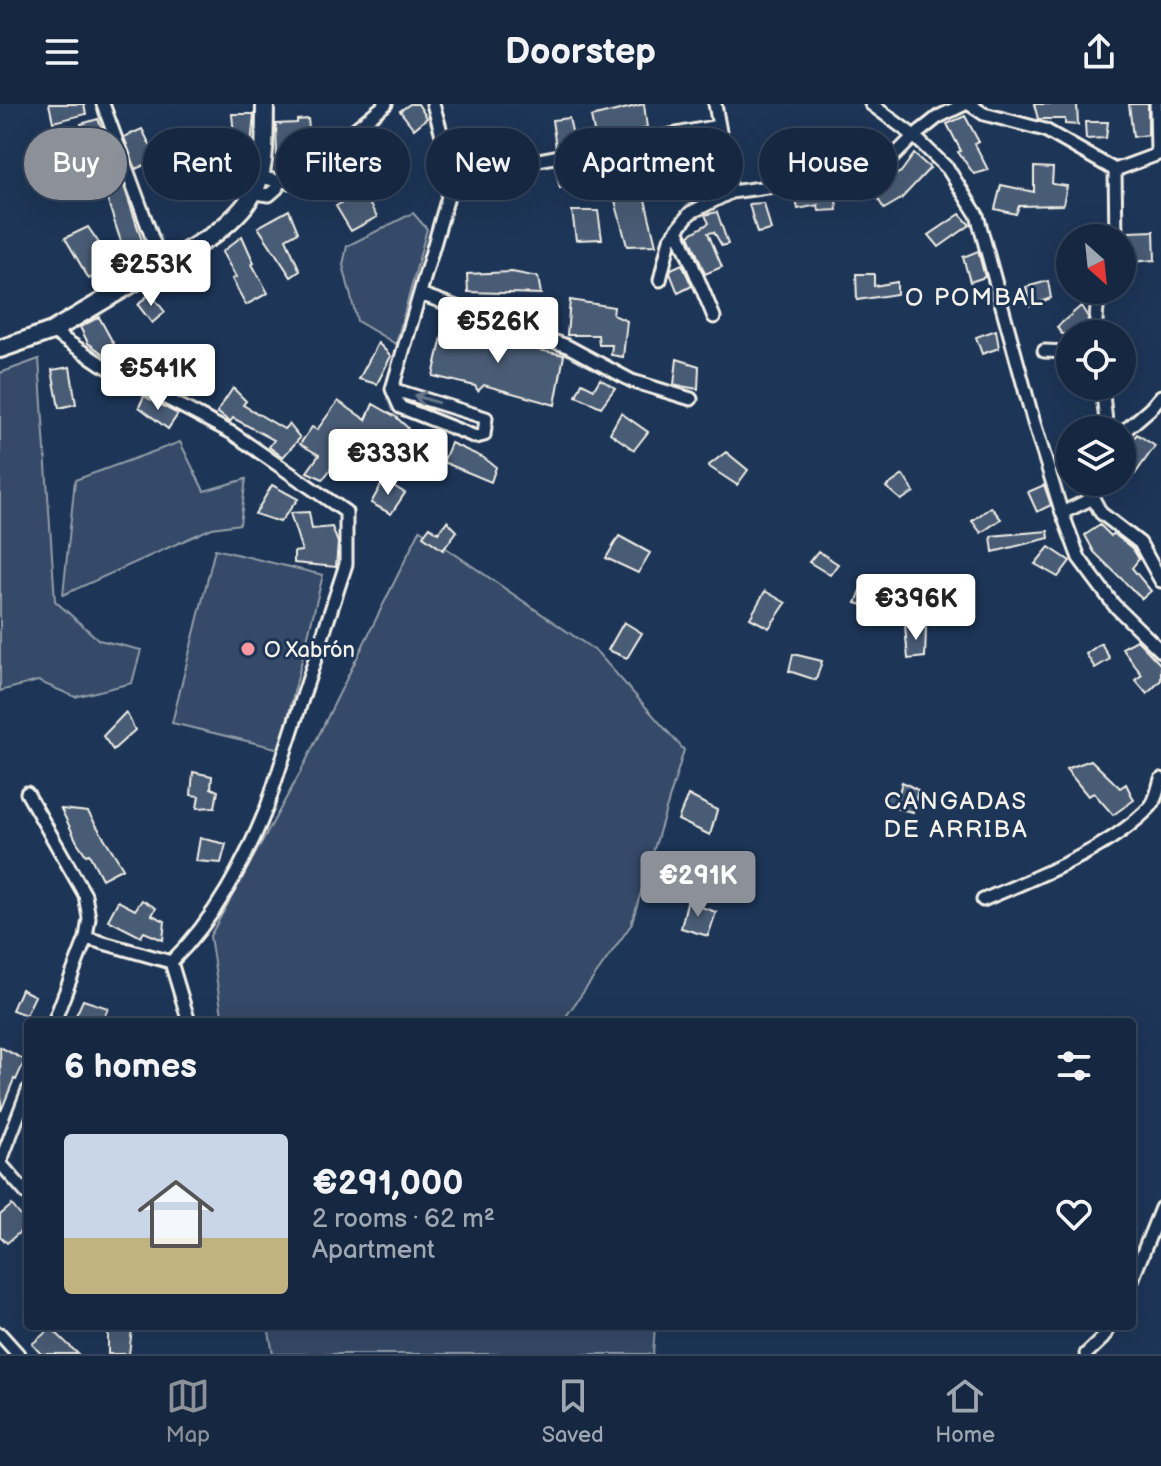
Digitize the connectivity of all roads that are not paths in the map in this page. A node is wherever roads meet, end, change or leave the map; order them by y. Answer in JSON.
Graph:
{"nodes":[{"id":1,"x":103,"y":104,"type":"edge"},
{"id":2,"x":265,"y":104,"type":"edge"},
{"id":3,"x":386,"y":104,"type":"edge"},
{"id":4,"x":433,"y":104,"type":"edge"},
{"id":5,"x":715,"y":104,"type":"edge"},
{"id":6,"x":871,"y":104,"type":"edge"},
{"id":7,"x":967,"y":104,"type":"edge"},
{"id":8,"x":1156,"y":104,"type":"edge"},
{"id":9,"x":718,"y":126,"type":"joint"},
{"id":10,"x":440,"y":128,"type":"edge"},
{"id":11,"x":914,"y":136,"type":"junction"},
{"id":12,"x":1159,"y":153,"type":"edge"},
{"id":13,"x":539,"y":160,"type":"edge"},
{"id":14,"x":1115,"y":170,"type":"junction"},
{"id":15,"x":264,"y":184,"type":"junction"},
{"id":16,"x":743,"y":190,"type":"edge"},
{"id":17,"x":447,"y":200,"type":"edge"},
{"id":18,"x":715,"y":200,"type":"edge"},
{"id":19,"x":1116,"y":224,"type":"edge"},
{"id":20,"x":677,"y":229,"type":"junction"},
{"id":21,"x":162,"y":265,"type":"junction"},
{"id":22,"x":660,"y":280,"type":"dead end"},
{"id":23,"x":420,"y":294,"type":"junction"},
{"id":24,"x":714,"y":317,"type":"dead end"},
{"id":25,"x":52,"y":331,"type":"junction"},
{"id":26,"x":0,"y":349,"type":"edge"},
{"id":27,"x":1044,"y":351,"type":"dead end"},
{"id":28,"x":1056,"y":351,"type":"edge"},
{"id":29,"x":392,"y":389,"type":"junction"},
{"id":30,"x":1161,"y":396,"type":"edge"},
{"id":31,"x":691,"y":399,"type":"dead end"},
{"id":32,"x":1136,"y":421,"type":"edge"},
{"id":33,"x":1093,"y":498,"type":"joint"},
{"id":34,"x":1062,"y":513,"type":"junction"},
{"id":35,"x":1161,"y":581,"type":"edge"},
{"id":36,"x":1161,"y":651,"type":"edge"},
{"id":37,"x":1161,"y":779,"type":"edge"},
{"id":38,"x":27,"y":793,"type":"dead end"},
{"id":39,"x":983,"y":900,"type":"dead end"},
{"id":40,"x":86,"y":938,"type":"junction"},
{"id":41,"x":171,"y":962,"type":"junction"},
{"id":42,"x":56,"y":1018,"type":"edge"},
{"id":43,"x":188,"y":1018,"type":"edge"},
{"id":44,"x":24,"y":1100,"type":"edge"},
{"id":45,"x":0,"y":1163,"type":"edge"},
{"id":46,"x":24,"y":1190,"type":"edge"},
{"id":47,"x":1161,"y":1208,"type":"edge"},
{"id":48,"x":1136,"y":1270,"type":"edge"},
{"id":49,"x":1108,"y":1330,"type":"edge"},
{"id":50,"x":0,"y":1334,"type":"edge"},
{"id":51,"x":18,"y":1354,"type":"edge"},
{"id":52,"x":1086,"y":1354,"type":"edge"}],
"edges":[{"from":1,"to":21,"type":"street"},
{"from":2,"to":15,"type":"main road"},
{"from":3,"to":15,"type":"street"},
{"from":4,"to":10,"type":"street"},
{"from":5,"to":9,"type":"street"},
{"from":6,"to":11,"type":"street"},
{"from":7,"to":11,"type":"street"},
{"from":7,"to":14,"type":"street"},
{"from":8,"to":12,"type":"street"},
{"from":9,"to":13,"type":"street"},
{"from":11,"to":16,"type":"street"},
{"from":11,"to":34,"type":"street"},
{"from":12,"to":14,"type":"street"},
{"from":14,"to":19,"type":"street"},
{"from":15,"to":21,"type":"main road"},
{"from":17,"to":23,"type":"street"},
{"from":18,"to":20,"type":"street"},
{"from":20,"to":22,"type":"street"},
{"from":20,"to":24,"type":"street"},
{"from":21,"to":25,"type":"main road"},
{"from":23,"to":29,"type":"street"},
{"from":23,"to":31,"type":"street"},
{"from":25,"to":26,"type":"main road"},
{"from":25,"to":41,"type":"street"},
{"from":27,"to":28,"type":"street"},
{"from":29,"to":29,"type":"street","one_way":true},
{"from":30,"to":32,"type":"street"},
{"from":33,"to":34,"type":"street"},
{"from":33,"to":35,"type":"street"},
{"from":34,"to":36,"type":"street"},
{"from":37,"to":39,"type":"street"},
{"from":38,"to":40,"type":"street"},
{"from":40,"to":41,"type":"street"},
{"from":40,"to":42,"type":"street"},
{"from":41,"to":43,"type":"street"},
{"from":44,"to":45,"type":"street"},
{"from":45,"to":46,"type":"street"},
{"from":47,"to":48,"type":"street"},
{"from":49,"to":52,"type":"street"},
{"from":50,"to":51,"type":"street"}]}
